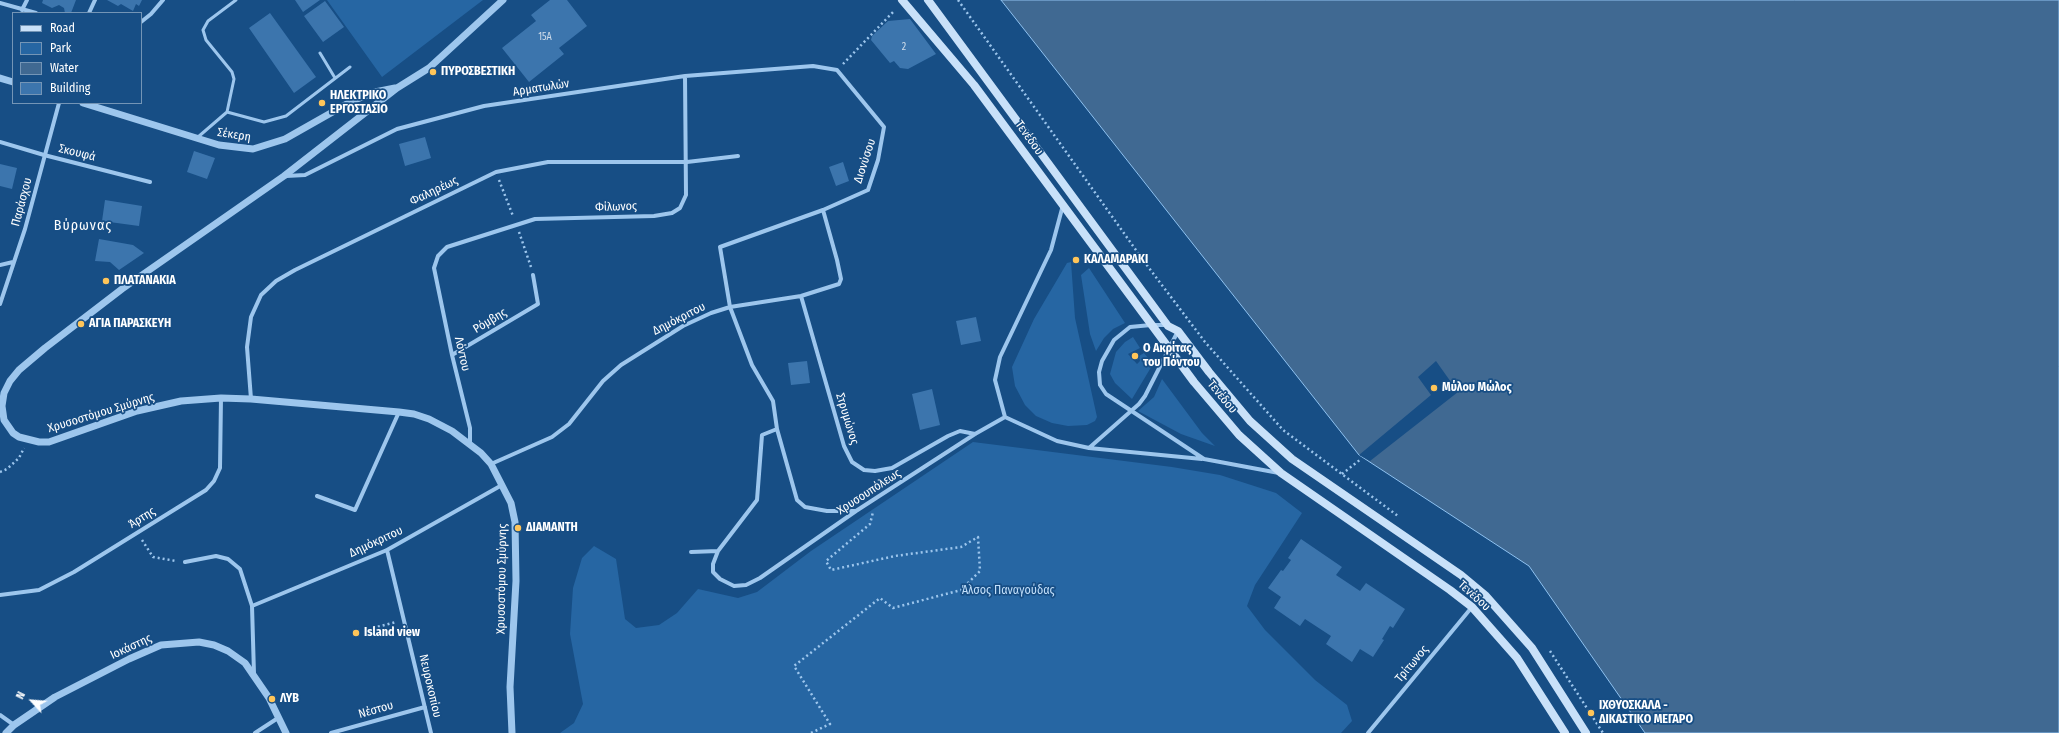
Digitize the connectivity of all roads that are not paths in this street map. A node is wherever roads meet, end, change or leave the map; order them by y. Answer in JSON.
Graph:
{"nodes":[{"id":1,"x":27,"y":0,"type":"edge"},
{"id":2,"x":95,"y":0,"type":"edge"},
{"id":3,"x":163,"y":0,"type":"edge"},
{"id":4,"x":236,"y":0,"type":"edge"},
{"id":5,"x":503,"y":0,"type":"edge"},
{"id":6,"x":928,"y":0,"type":"edge"},
{"id":7,"x":903,"y":1,"type":"edge"},
{"id":8,"x":0,"y":4,"type":"edge"},
{"id":9,"x":22,"y":10,"type":"junction"},
{"id":10,"x":31,"y":12,"type":"edge"},
{"id":11,"x":89,"y":12,"type":"edge"},
{"id":12,"x":142,"y":21,"type":"edge"},
{"id":13,"x":320,"y":53,"type":"dead end"},
{"id":14,"x":813,"y":66,"type":"joint"},
{"id":15,"x":350,"y":67,"type":"dead end"},
{"id":16,"x":685,"y":76,"type":"junction"},
{"id":17,"x":0,"y":78,"type":"edge"},
{"id":18,"x":335,"y":78,"type":"junction"},
{"id":19,"x":12,"y":82,"type":"edge"},
{"id":20,"x":397,"y":88,"type":"junction"},
{"id":21,"x":59,"y":104,"type":"edge"},
{"id":22,"x":86,"y":104,"type":"edge"},
{"id":23,"x":227,"y":112,"type":"junction"},
{"id":24,"x":198,"y":138,"type":"junction"},
{"id":25,"x":0,"y":142,"type":"edge"},
{"id":26,"x":44,"y":155,"type":"junction"},
{"id":27,"x":738,"y":156,"type":"dead end"},
{"id":28,"x":687,"y":162,"type":"junction"},
{"id":29,"x":284,"y":176,"type":"junction"},
{"id":30,"x":150,"y":182,"type":"dead end"},
{"id":31,"x":1063,"y":205,"type":"junction"},
{"id":32,"x":823,"y":210,"type":"junction"},
{"id":33,"x":13,"y":262,"type":"junction"},
{"id":34,"x":0,"y":265,"type":"edge"},
{"id":35,"x":434,"y":268,"type":"joint"},
{"id":36,"x":533,"y":275,"type":"dead end"},
{"id":37,"x":801,"y":296,"type":"junction"},
{"id":38,"x":0,"y":304,"type":"edge"},
{"id":39,"x":730,"y":307,"type":"junction"},
{"id":40,"x":1151,"y":325,"type":"junction"},
{"id":41,"x":1168,"y":326,"type":"junction"},
{"id":42,"x":1178,"y":330,"type":"junction"},
{"id":43,"x":1169,"y":349,"type":"junction"},
{"id":44,"x":452,"y":355,"type":"junction"},
{"id":45,"x":221,"y":398,"type":"junction"},
{"id":46,"x":251,"y":399,"type":"junction"},
{"id":47,"x":1131,"y":410,"type":"junction"},
{"id":48,"x":1,"y":412,"type":"edge"},
{"id":49,"x":399,"y":412,"type":"junction"},
{"id":50,"x":1005,"y":417,"type":"junction"},
{"id":51,"x":777,"y":429,"type":"junction"},
{"id":52,"x":975,"y":434,"type":"junction"},
{"id":53,"x":470,"y":444,"type":"junction"},
{"id":54,"x":1088,"y":448,"type":"junction"},
{"id":55,"x":1204,"y":459,"type":"junction"},
{"id":56,"x":491,"y":464,"type":"junction"},
{"id":57,"x":1281,"y":473,"type":"junction"},
{"id":58,"x":503,"y":484,"type":"junction"},
{"id":59,"x":317,"y":496,"type":"dead end"},
{"id":60,"x":856,"y":511,"type":"junction"},
{"id":61,"x":387,"y":550,"type":"junction"},
{"id":62,"x":718,"y":550,"type":"junction"},
{"id":63,"x":691,"y":552,"type":"dead end"},
{"id":64,"x":185,"y":562,"type":"road end"},
{"id":65,"x":0,"y":595,"type":"edge"},
{"id":66,"x":252,"y":606,"type":"junction"},
{"id":67,"x":1472,"y":608,"type":"junction"},
{"id":68,"x":254,"y":674,"type":"junction"},
{"id":69,"x":425,"y":706,"type":"junction"},
{"id":70,"x":0,"y":715,"type":"edge"},
{"id":71,"x":278,"y":718,"type":"junction"},
{"id":72,"x":14,"y":725,"type":"junction"},
{"id":73,"x":6,"y":733,"type":"edge"},
{"id":74,"x":255,"y":733,"type":"edge"},
{"id":75,"x":286,"y":733,"type":"edge"},
{"id":76,"x":332,"y":733,"type":"edge"},
{"id":77,"x":431,"y":733,"type":"edge"},
{"id":78,"x":512,"y":733,"type":"edge"},
{"id":79,"x":1368,"y":733,"type":"edge"},
{"id":80,"x":1565,"y":733,"type":"edge"},
{"id":81,"x":1586,"y":733,"type":"edge"}],
"edges":[{"from":1,"to":9,"type":"street"},
{"from":2,"to":11,"type":"street"},
{"from":3,"to":12,"type":"street"},
{"from":4,"to":23,"type":"lane"},
{"from":5,"to":20,"type":"street","name":"Χρυσοστόμου Σμύρνης"},
{"from":6,"to":41,"type":"main road","name":"Τενέδου"},
{"from":7,"to":31,"type":"main road","name":"Τενέδου"},
{"from":8,"to":9,"type":"street"},
{"from":9,"to":10,"type":"street"},
{"from":13,"to":18,"type":"lane"},
{"from":14,"to":16,"type":"street","name":"Αρματωλών"},
{"from":14,"to":32,"type":"street","name":"Διονύσου"},
{"from":15,"to":18,"type":"lane"},
{"from":16,"to":28,"type":"street","name":"Φίλωνος"},
{"from":16,"to":29,"type":"street","name":"Αρματωλών"},
{"from":17,"to":19,"type":"street"},
{"from":18,"to":23,"type":"lane"},
{"from":20,"to":24,"type":"street","name":"Σέκερη"},
{"from":20,"to":29,"type":"street","name":"Χρυσοστόμου Σμύρνης"},
{"from":21,"to":26,"type":"street","name":"Παράσχου"},
{"from":22,"to":24,"type":"street","name":"Σέκερη"},
{"from":23,"to":24,"type":"lane"},
{"from":25,"to":26,"type":"street","name":"Σκουφά"},
{"from":26,"to":30,"type":"street","name":"Σκουφά"},
{"from":26,"to":33,"type":"street","name":"Παράσχου"},
{"from":27,"to":28,"type":"street","name":"Φαληρέως"},
{"from":28,"to":35,"type":"street","name":"Φίλωνος"},
{"from":28,"to":46,"type":"street","name":"Φαληρέως"},
{"from":29,"to":48,"type":"street","name":"Χρυσοστόμου Σμύρνης"},
{"from":31,"to":40,"type":"main road","name":"Τενέδου"},
{"from":31,"to":50,"type":"street"},
{"from":32,"to":37,"type":"street","name":"Δημόκριτου"},
{"from":32,"to":39,"type":"street","name":"Διονύσου"},
{"from":33,"to":34,"type":"street"},
{"from":33,"to":38,"type":"street","name":"Παράσχου"},
{"from":35,"to":44,"type":"street","name":"Λόντου"},
{"from":36,"to":44,"type":"street","name":"Ρόμβης"},
{"from":37,"to":39,"type":"street","name":"Δημόκριτου"},
{"from":37,"to":52,"type":"street","name":"Στρυμώνος"},
{"from":39,"to":51,"type":"street"},
{"from":39,"to":56,"type":"street","name":"Δημόκριτου"},
{"from":40,"to":41,"type":"street"},
{"from":40,"to":43,"type":"main road","name":"Τενέδου"},
{"from":40,"to":47,"type":"street"},
{"from":41,"to":42,"type":"main road"},
{"from":42,"to":43,"type":"street"},
{"from":42,"to":81,"type":"main road","name":"Τενέδου"},
{"from":43,"to":47,"type":"street"},
{"from":43,"to":57,"type":"main road","name":"Τενέδου"},
{"from":44,"to":53,"type":"street","name":"Λόντου"},
{"from":45,"to":46,"type":"street","name":"Χρυσοστόμου Σμύρνης"},
{"from":45,"to":48,"type":"street","name":"Χρυσοστόμου Σμύρνης"},
{"from":45,"to":65,"type":"street","name":"Άρτης"},
{"from":46,"to":49,"type":"street","name":"Χρυσοστόμου Σμύρνης"},
{"from":47,"to":54,"type":"street"},
{"from":47,"to":55,"type":"street"},
{"from":49,"to":53,"type":"street","name":"Χρυσοστόμου Σμύρνης"},
{"from":49,"to":59,"type":"street"},
{"from":50,"to":52,"type":"street","name":"Χρυσουπόλεως"},
{"from":50,"to":54,"type":"street"},
{"from":51,"to":60,"type":"street"},
{"from":51,"to":62,"type":"street","name":"Χρυσουπόλεως"},
{"from":52,"to":60,"type":"street","name":"Χρυσουπόλεως"},
{"from":53,"to":56,"type":"street","name":"Χρυσοστόμου Σμύρνης"},
{"from":54,"to":55,"type":"street"},
{"from":55,"to":57,"type":"street"},
{"from":56,"to":58,"type":"street","name":"Χρυσοστόμου Σμύρνης"},
{"from":57,"to":67,"type":"main road","name":"Τενέδου"},
{"from":58,"to":61,"type":"street","name":"Δημόκριτου"},
{"from":58,"to":78,"type":"street","name":"Χρυσοστόμου Σμύρνης"},
{"from":60,"to":62,"type":"street","name":"Χρυσουπόλεως"},
{"from":61,"to":66,"type":"street","name":"Δημόκριτου"},
{"from":61,"to":69,"type":"street","name":"Νευροκοπίου"},
{"from":62,"to":63,"type":"street"},
{"from":64,"to":66,"type":"street"},
{"from":66,"to":68,"type":"street"},
{"from":67,"to":79,"type":"street","name":"Τρίτωνος"},
{"from":67,"to":80,"type":"main road","name":"Τενέδου"},
{"from":68,"to":71,"type":"street","name":"Ιοκάστης"},
{"from":68,"to":72,"type":"street","name":"Ιοκάστης"},
{"from":69,"to":76,"type":"street","name":"Νέστου"},
{"from":69,"to":77,"type":"street","name":"Νευροκοπίου"},
{"from":70,"to":72,"type":"street"},
{"from":71,"to":74,"type":"street"},
{"from":71,"to":75,"type":"street","name":"Ιοκάστης"},
{"from":72,"to":73,"type":"street","name":"Ιοκάστης"}]}
